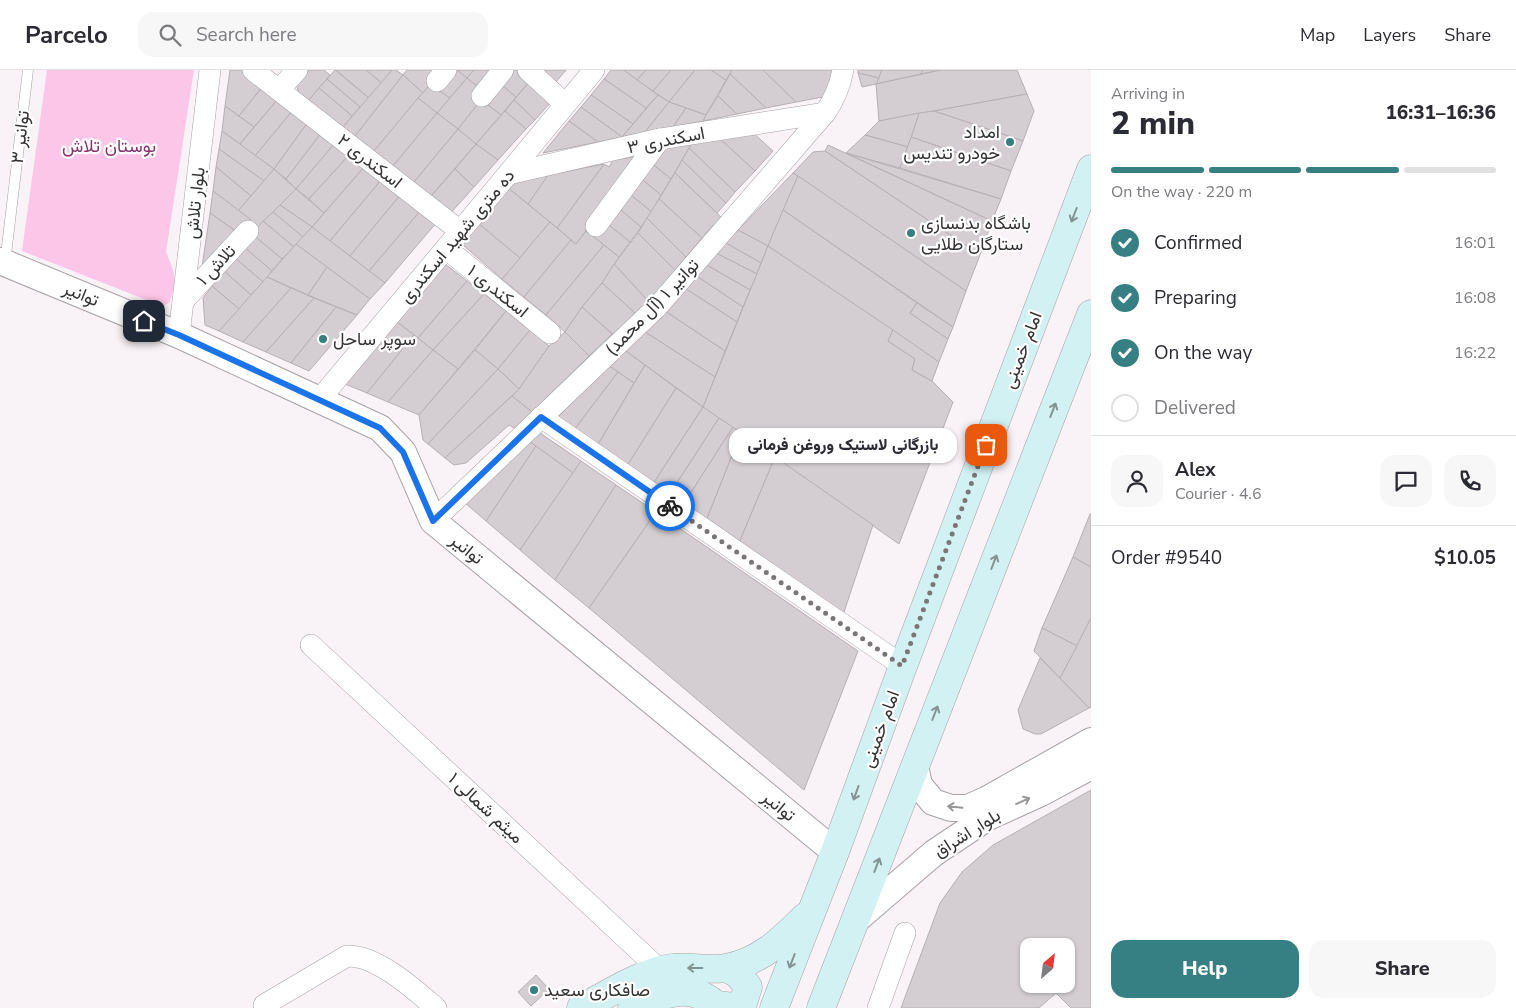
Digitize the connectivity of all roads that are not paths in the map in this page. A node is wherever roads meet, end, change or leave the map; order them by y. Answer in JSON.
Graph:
{"nodes":[{"id":1,"x":28,"y":70,"type":"edge"},
{"id":2,"x":210,"y":70,"type":"edge"},
{"id":3,"x":253,"y":70,"type":"edge"},
{"id":4,"x":297,"y":70,"type":"edge"},
{"id":5,"x":503,"y":70,"type":"edge"},
{"id":6,"x":528,"y":70,"type":"edge"},
{"id":7,"x":594,"y":70,"type":"edge"},
{"id":8,"x":843,"y":70,"type":"edge"},
{"id":9,"x":279,"y":90,"type":"junction"},
{"id":10,"x":482,"y":96,"type":"dead end"},
{"id":11,"x":565,"y":104,"type":"junction"},
{"id":12,"x":825,"y":113,"type":"junction"},
{"id":13,"x":660,"y":139,"type":"junction"},
{"id":14,"x":1091,"y":169,"type":"edge"},
{"id":15,"x":508,"y":174,"type":"junction"},
{"id":16,"x":596,"y":226,"type":"dead end"},
{"id":17,"x":248,"y":231,"type":"dead end"},
{"id":18,"x":460,"y":231,"type":"junction"},
{"id":19,"x":446,"y":248,"type":"junction"},
{"id":20,"x":2,"y":262,"type":"edge"},
{"id":21,"x":184,"y":300,"type":"junction"},
{"id":22,"x":1091,"y":314,"type":"edge"},
{"id":23,"x":550,"y":333,"type":"dead end"},
{"id":24,"x":179,"y":335,"type":"junction"},
{"id":25,"x":319,"y":400,"type":"junction"},
{"id":26,"x":541,"y":417,"type":"junction"},
{"id":27,"x":433,"y":521,"type":"junction"},
{"id":28,"x":312,"y":644,"type":"dead end"},
{"id":29,"x":902,"y":666,"type":"junction"},
{"id":30,"x":1091,"y":741,"type":"edge"},
{"id":31,"x":915,"y":766,"type":"junction"},
{"id":32,"x":1091,"y":766,"type":"edge"},
{"id":33,"x":835,"y":852,"type":"junction"},
{"id":34,"x":812,"y":911,"type":"junction"},
{"id":35,"x":856,"y":920,"type":"junction"},
{"id":36,"x":905,"y":933,"type":"dead end"},
{"id":37,"x":727,"y":968,"type":"junction"},
{"id":38,"x":661,"y":971,"type":"junction"},
{"id":39,"x":264,"y":1005,"type":"dead end"},
{"id":40,"x":717,"y":1006,"type":"edge"},
{"id":41,"x":436,"y":1008,"type":"edge"},
{"id":42,"x":581,"y":1008,"type":"edge"},
{"id":43,"x":632,"y":1008,"type":"edge"},
{"id":44,"x":774,"y":1008,"type":"edge"},
{"id":45,"x":821,"y":1008,"type":"edge"},
{"id":46,"x":878,"y":1008,"type":"edge"}],
"edges":[{"from":1,"to":20,"type":"lane","name":"توانیر ۳"},
{"from":2,"to":21,"type":"street","name":"بلوار تلاش"},
{"from":3,"to":9,"type":"street","name":"اسکندری ۲"},
{"from":4,"to":9,"type":"street"},
{"from":5,"to":10,"type":"street"},
{"from":6,"to":11,"type":"street"},
{"from":7,"to":11,"type":"street","name":"ده متری شهید اسکندری"},
{"from":8,"to":12,"type":"street","name":"توانیر ۱ (آل محمد)"},
{"from":9,"to":18,"type":"street","name":"اسکندری ۲"},
{"from":11,"to":15,"type":"street","name":"ده متری شهید اسکندری"},
{"from":12,"to":13,"type":"street","name":"اسکندری ۳"},
{"from":12,"to":26,"type":"street","name":"توانیر ۱ (آل محمد)"},
{"from":13,"to":15,"type":"street","name":"اسکندری ۳"},
{"from":13,"to":16,"type":"street"},
{"from":14,"to":29,"type":"main road","name":"امام خمینی","one_way":true},
{"from":15,"to":18,"type":"street","name":"ده متری شهید اسکندری"},
{"from":17,"to":21,"type":"street","name":"تلاش ۱"},
{"from":18,"to":19,"type":"street","name":"ده متری شهید اسکندری"},
{"from":19,"to":23,"type":"street","name":"اسکندری ۱"},
{"from":19,"to":25,"type":"street","name":"ده متری شهید اسکندری"},
{"from":20,"to":24,"type":"street","name":"توانیر"},
{"from":21,"to":24,"type":"street","name":"بلوار تلاش"},
{"from":31,"to":22,"type":"main road","one_way":true},
{"from":24,"to":25,"type":"street","name":"توانیر"},
{"from":25,"to":27,"type":"street","name":"توانیر"},
{"from":26,"to":27,"type":"street","name":"توانیر ۱ (آل محمد)"},
{"from":26,"to":29,"type":"street"},
{"from":27,"to":33,"type":"street","name":"توانیر"},
{"from":28,"to":38,"type":"street","name":"میثم شمالی ۱"},
{"from":29,"to":33,"type":"main road","name":"امام خمینی","one_way":true},
{"from":30,"to":31,"type":"street","name":"بلوار اشراق","one_way":true},
{"from":35,"to":31,"type":"main road","one_way":true},
{"from":35,"to":32,"type":"street","name":"بلوار اشراق","one_way":true},
{"from":33,"to":34,"type":"main road","name":"امام خمینی"},
{"from":34,"to":37,"type":"main road"},
{"from":34,"to":44,"type":"main road","name":"امام خمینی","one_way":true},
{"from":35,"to":45,"type":"main road"},
{"from":36,"to":46,"type":"street"},
{"from":37,"to":38,"type":"main road","one_way":true},
{"from":37,"to":40,"type":"main road"},
{"from":38,"to":42,"type":"main road"},
{"from":39,"to":41,"type":"street"},
{"from":40,"to":43,"type":"main road"}]}
